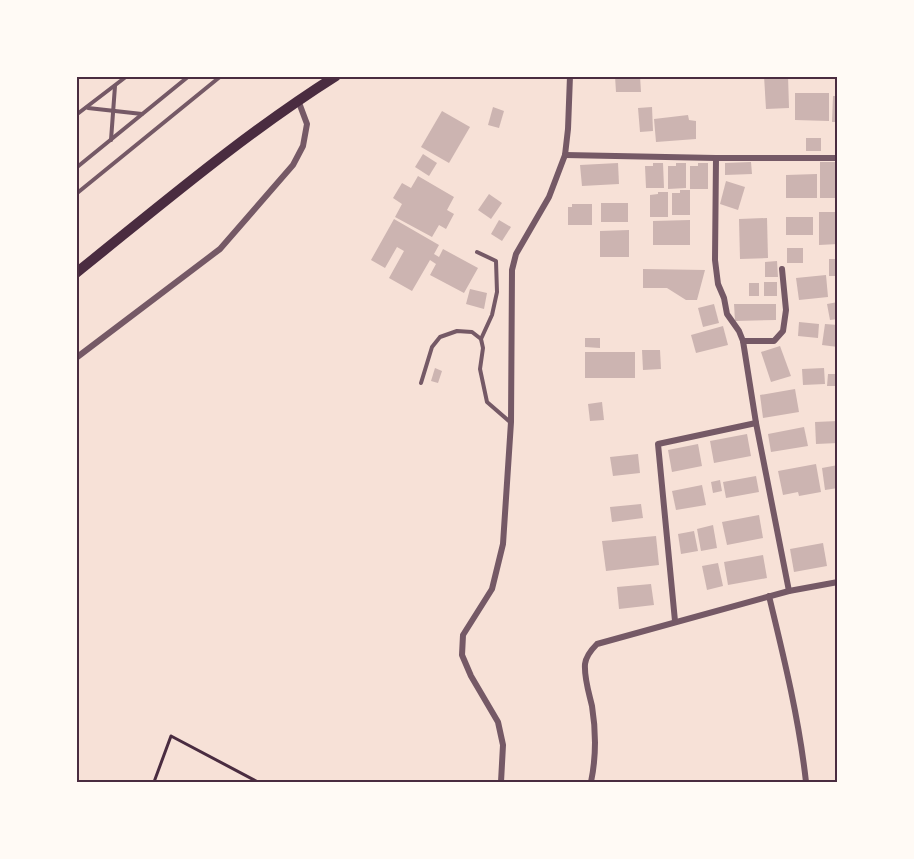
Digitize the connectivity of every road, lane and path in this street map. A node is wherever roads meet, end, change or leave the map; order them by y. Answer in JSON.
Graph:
{"nodes":[{"id":1,"x":127,"y":76,"type":"edge"},
{"id":2,"x":189,"y":76,"type":"edge"},
{"id":3,"x":221,"y":76,"type":"edge"},
{"id":4,"x":336,"y":76,"type":"edge"},
{"id":5,"x":570,"y":76,"type":"edge"},
{"id":6,"x":115,"y":86,"type":"junction"},
{"id":7,"x":298,"y":100,"type":"junction"},
{"id":8,"x":87,"y":108,"type":"junction"},
{"id":9,"x":113,"y":111,"type":"junction"},
{"id":10,"x":142,"y":114,"type":"junction"},
{"id":11,"x":76,"y":116,"type":"edge"},
{"id":12,"x":111,"y":140,"type":"junction"},
{"id":13,"x":565,"y":155,"type":"junction"},
{"id":14,"x":716,"y":158,"type":"junction"},
{"id":15,"x":837,"y":158,"type":"edge"},
{"id":16,"x":76,"y":168,"type":"edge"},
{"id":17,"x":76,"y":194,"type":"edge"},
{"id":18,"x":477,"y":252,"type":"dead end"},
{"id":19,"x":782,"y":269,"type":"dead end"},
{"id":20,"x":76,"y":273,"type":"edge"},
{"id":21,"x":481,"y":339,"type":"junction"},
{"id":22,"x":743,"y":341,"type":"junction"},
{"id":23,"x":76,"y":358,"type":"edge"},
{"id":24,"x":421,"y":383,"type":"dead end"},
{"id":25,"x":511,"y":422,"type":"junction"},
{"id":26,"x":756,"y":423,"type":"junction"},
{"id":27,"x":837,"y":582,"type":"edge"},
{"id":28,"x":789,"y":591,"type":"junction"},
{"id":29,"x":769,"y":596,"type":"junction"},
{"id":30,"x":675,"y":621,"type":"junction"},
{"id":31,"x":154,"y":783,"type":"edge"},
{"id":32,"x":258,"y":783,"type":"edge"},
{"id":33,"x":501,"y":783,"type":"edge"},
{"id":34,"x":591,"y":783,"type":"edge"},
{"id":35,"x":806,"y":783,"type":"edge"}],
"edges":[{"from":1,"to":6,"type":"lane"},
{"from":2,"to":10,"type":"lane"},
{"from":3,"to":17,"type":"lane"},
{"from":4,"to":7,"type":"main road"},
{"from":5,"to":13,"type":"street"},
{"from":6,"to":8,"type":"lane"},
{"from":6,"to":9,"type":"lane"},
{"from":7,"to":20,"type":"main road"},
{"from":7,"to":23,"type":"street"},
{"from":8,"to":9,"type":"lane"},
{"from":8,"to":11,"type":"lane"},
{"from":9,"to":10,"type":"lane"},
{"from":9,"to":12,"type":"lane"},
{"from":10,"to":12,"type":"lane"},
{"from":12,"to":16,"type":"lane"},
{"from":13,"to":14,"type":"street"},
{"from":13,"to":25,"type":"street"},
{"from":14,"to":15,"type":"street"},
{"from":14,"to":22,"type":"street"},
{"from":18,"to":21,"type":"lane"},
{"from":19,"to":22,"type":"street"},
{"from":21,"to":24,"type":"lane"},
{"from":21,"to":25,"type":"lane"},
{"from":22,"to":26,"type":"street"},
{"from":25,"to":33,"type":"street"},
{"from":26,"to":28,"type":"street"},
{"from":26,"to":30,"type":"street"},
{"from":27,"to":28,"type":"street"},
{"from":28,"to":29,"type":"street"},
{"from":29,"to":30,"type":"street"},
{"from":29,"to":35,"type":"street"},
{"from":30,"to":34,"type":"street"},
{"from":31,"to":32,"type":"path"}]}
